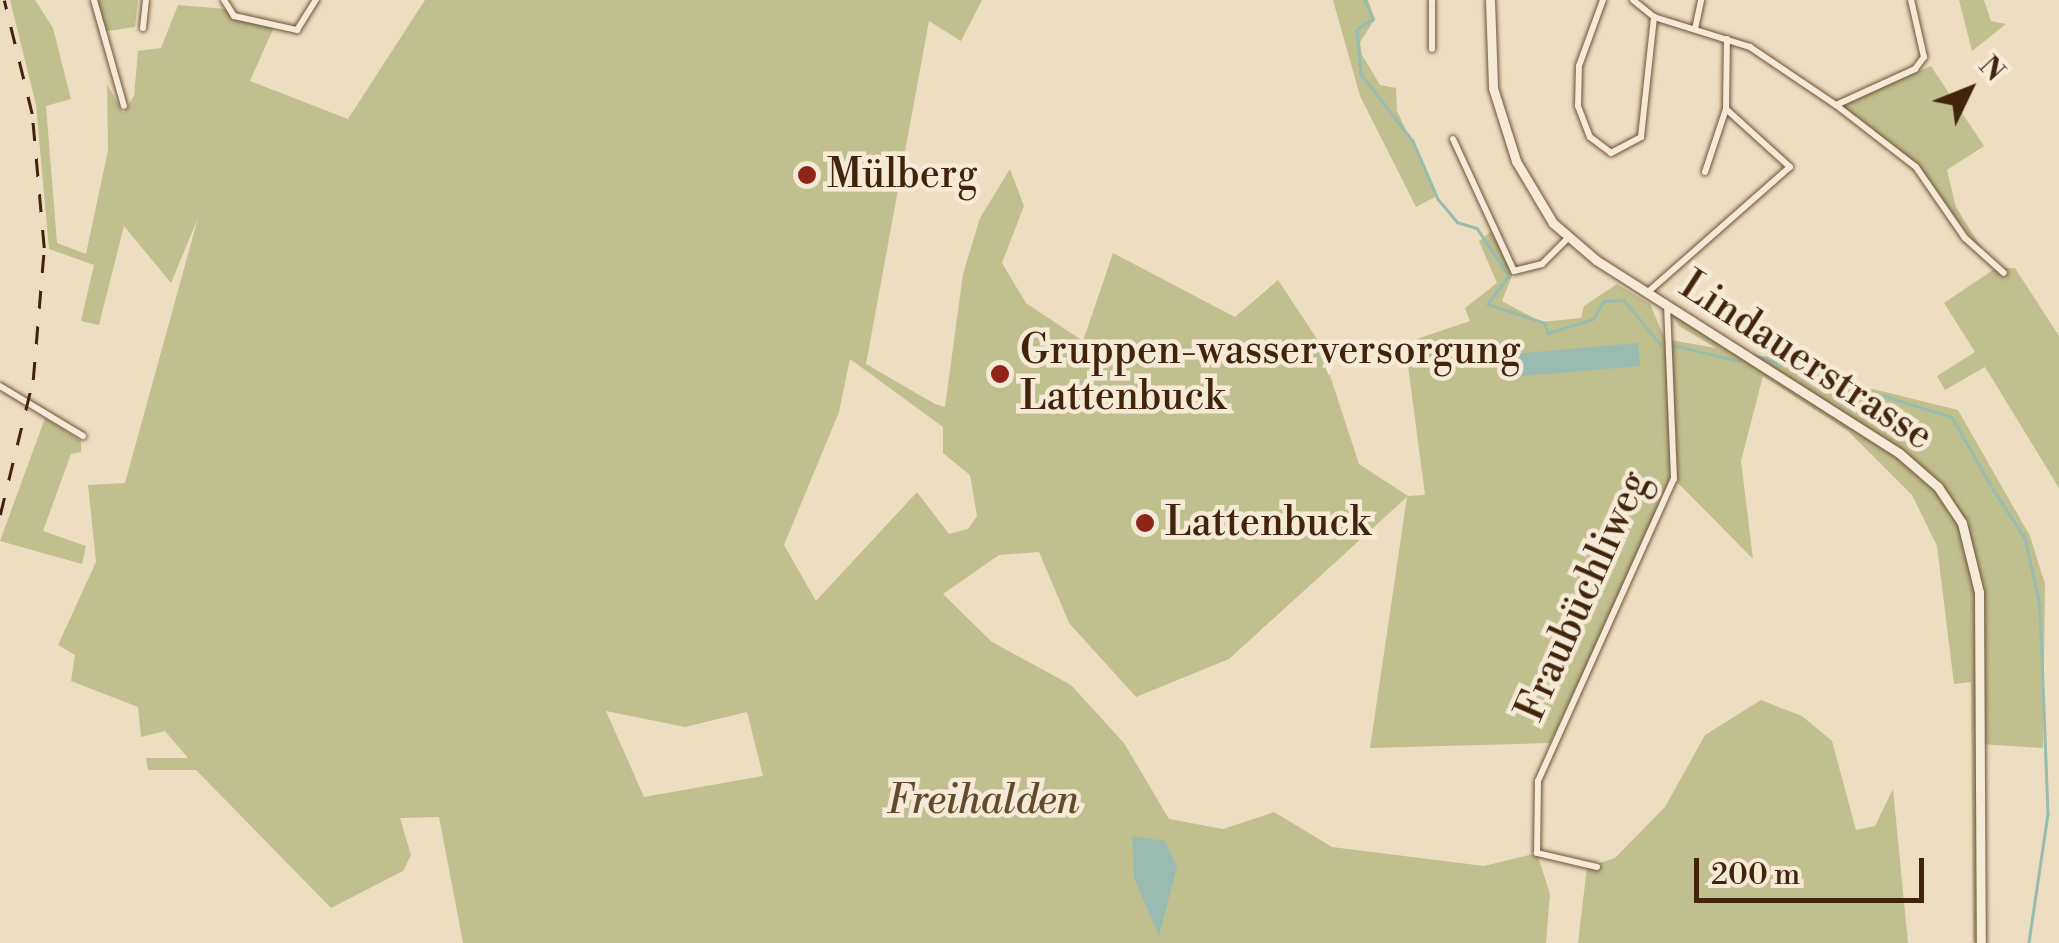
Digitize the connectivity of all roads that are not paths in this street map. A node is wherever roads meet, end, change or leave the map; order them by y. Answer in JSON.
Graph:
{"nodes":[{"id":1,"x":94,"y":0,"type":"edge"},
{"id":2,"x":146,"y":0,"type":"edge"},
{"id":3,"x":224,"y":0,"type":"edge"},
{"id":4,"x":316,"y":0,"type":"edge"},
{"id":5,"x":1432,"y":0,"type":"edge"},
{"id":6,"x":1490,"y":0,"type":"edge"},
{"id":7,"x":1603,"y":0,"type":"edge"},
{"id":8,"x":1633,"y":0,"type":"edge"},
{"id":9,"x":1701,"y":0,"type":"edge"},
{"id":10,"x":1911,"y":0,"type":"edge"},
{"id":11,"x":1654,"y":18,"type":"junction"},
{"id":12,"x":142,"y":28,"type":"dead end"},
{"id":13,"x":1694,"y":29,"type":"junction"},
{"id":14,"x":1727,"y":39,"type":"junction"},
{"id":15,"x":1432,"y":48,"type":"dead end"},
{"id":16,"x":1836,"y":104,"type":"junction"},
{"id":17,"x":124,"y":106,"type":"dead end"},
{"id":18,"x":1726,"y":109,"type":"junction"},
{"id":19,"x":1453,"y":138,"type":"dead end"},
{"id":20,"x":1705,"y":172,"type":"dead end"},
{"id":21,"x":1568,"y":238,"type":"junction"},
{"id":22,"x":2004,"y":273,"type":"dead end"},
{"id":23,"x":1648,"y":292,"type":"junction"},
{"id":24,"x":1667,"y":305,"type":"junction"},
{"id":25,"x":0,"y":386,"type":"edge"},
{"id":26,"x":83,"y":436,"type":"dead end"},
{"id":27,"x":1598,"y":867,"type":"dead end"},
{"id":28,"x":1981,"y":943,"type":"edge"}],
"edges":[{"from":1,"to":17,"type":"street"},
{"from":2,"to":12,"type":"street"},
{"from":3,"to":4,"type":"street"},
{"from":5,"to":15,"type":"street"},
{"from":6,"to":21,"type":"street","name":"Lindauerstrasse"},
{"from":7,"to":11,"type":"street"},
{"from":8,"to":11,"type":"street"},
{"from":9,"to":13,"type":"street"},
{"from":10,"to":16,"type":"street"},
{"from":11,"to":13,"type":"street"},
{"from":13,"to":14,"type":"street"},
{"from":14,"to":16,"type":"street"},
{"from":14,"to":18,"type":"street"},
{"from":16,"to":22,"type":"street"},
{"from":18,"to":20,"type":"street"},
{"from":18,"to":23,"type":"street"},
{"from":19,"to":21,"type":"street"},
{"from":21,"to":23,"type":"street","name":"Lindauerstrasse"},
{"from":23,"to":24,"type":"street","name":"Lindauerstrasse"},
{"from":24,"to":27,"type":"street","name":"Fraubüchliweg"},
{"from":24,"to":28,"type":"street","name":"Lindauerstrasse"},
{"from":25,"to":26,"type":"street"}]}
